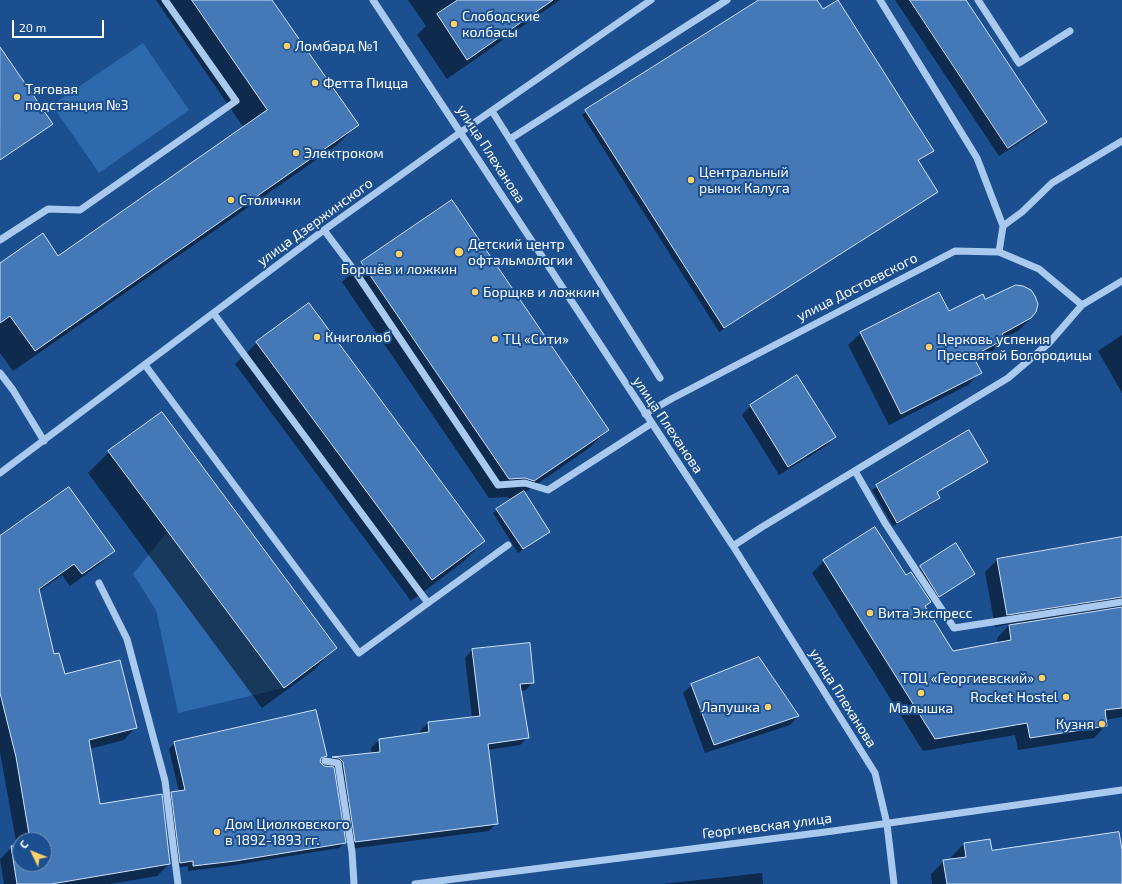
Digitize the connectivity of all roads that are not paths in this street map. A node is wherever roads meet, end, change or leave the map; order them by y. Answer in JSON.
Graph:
{"nodes":[{"id":1,"x":165,"y":0,"type":"edge"},
{"id":2,"x":373,"y":0,"type":"edge"},
{"id":3,"x":650,"y":0,"type":"edge"},
{"id":4,"x":727,"y":0,"type":"edge"},
{"id":5,"x":880,"y":0,"type":"edge"},
{"id":6,"x":978,"y":0,"type":"edge"},
{"id":7,"x":1070,"y":31,"type":"dead end"},
{"id":8,"x":492,"y":111,"type":"junction"},
{"id":9,"x":461,"y":132,"type":"junction"},
{"id":10,"x":510,"y":139,"type":"junction"},
{"id":11,"x":1122,"y":141,"type":"edge"},
{"id":12,"x":1003,"y":226,"type":"junction"},
{"id":13,"x":324,"y":230,"type":"junction"},
{"id":14,"x":0,"y":240,"type":"edge"},
{"id":15,"x":999,"y":252,"type":"junction"},
{"id":16,"x":1122,"y":281,"type":"edge"},
{"id":17,"x":1082,"y":305,"type":"junction"},
{"id":18,"x":214,"y":314,"type":"junction"},
{"id":19,"x":145,"y":365,"type":"junction"},
{"id":20,"x":0,"y":373,"type":"edge"},
{"id":21,"x":660,"y":378,"type":"dead end"},
{"id":22,"x":645,"y":414,"type":"junction"},
{"id":23,"x":652,"y":424,"type":"junction"},
{"id":24,"x":44,"y":440,"type":"junction"},
{"id":25,"x":855,"y":471,"type":"junction"},
{"id":26,"x":0,"y":473,"type":"edge"},
{"id":27,"x":508,"y":545,"type":"dead end"},
{"id":28,"x":733,"y":546,"type":"junction"},
{"id":29,"x":99,"y":583,"type":"dead end"},
{"id":30,"x":1122,"y":602,"type":"edge"},
{"id":31,"x":428,"y":603,"type":"junction"},
{"id":32,"x":325,"y":761,"type":"dead end"},
{"id":33,"x":1122,"y":790,"type":"edge"},
{"id":34,"x":887,"y":824,"type":"junction"},
{"id":35,"x":440,"y":882,"type":"edge"},
{"id":36,"x":178,"y":884,"type":"edge"},
{"id":37,"x":354,"y":884,"type":"edge"},
{"id":38,"x":415,"y":884,"type":"edge"},
{"id":39,"x":894,"y":884,"type":"edge"}],
"edges":[{"from":1,"to":14,"type":"street"},
{"from":2,"to":9,"type":"street","name":"улица Плеханова"},
{"from":3,"to":8,"type":"street","name":"улица Дзержинского"},
{"from":4,"to":10,"type":"street"},
{"from":5,"to":12,"type":"street"},
{"from":6,"to":7,"type":"street"},
{"from":8,"to":9,"type":"street","name":"улица Дзержинского"},
{"from":8,"to":10,"type":"street"},
{"from":9,"to":13,"type":"street","name":"улица Дзержинского"},
{"from":9,"to":22,"type":"street","name":"улица Плеханова"},
{"from":10,"to":21,"type":"street"},
{"from":11,"to":12,"type":"street"},
{"from":12,"to":15,"type":"street"},
{"from":13,"to":18,"type":"street","name":"улица Дзержинского"},
{"from":13,"to":23,"type":"street"},
{"from":15,"to":17,"type":"street","name":"улица Достоевского"},
{"from":15,"to":22,"type":"street","name":"улица Достоевского"},
{"from":16,"to":17,"type":"street"},
{"from":17,"to":25,"type":"street"},
{"from":18,"to":19,"type":"street","name":"улица Дзержинского"},
{"from":18,"to":31,"type":"street"},
{"from":19,"to":24,"type":"street","name":"улица Дзержинского"},
{"from":19,"to":31,"type":"street"},
{"from":20,"to":24,"type":"street"},
{"from":22,"to":23,"type":"street","name":"улица Плеханова"},
{"from":23,"to":28,"type":"street","name":"улица Плеханова"},
{"from":24,"to":26,"type":"street","name":"улица Дзержинского"},
{"from":25,"to":28,"type":"street"},
{"from":25,"to":30,"type":"street"},
{"from":27,"to":31,"type":"street"},
{"from":28,"to":34,"type":"street","name":"улица Плеханова"},
{"from":29,"to":36,"type":"street"},
{"from":32,"to":37,"type":"street"},
{"from":33,"to":34,"type":"street","name":"Георгиевская улица"},
{"from":34,"to":35,"type":"street","name":"Георгиевская улица"},
{"from":34,"to":39,"type":"street","name":"улица Плеханова"},
{"from":35,"to":38,"type":"street","name":"Георгиевская улица"}]}
